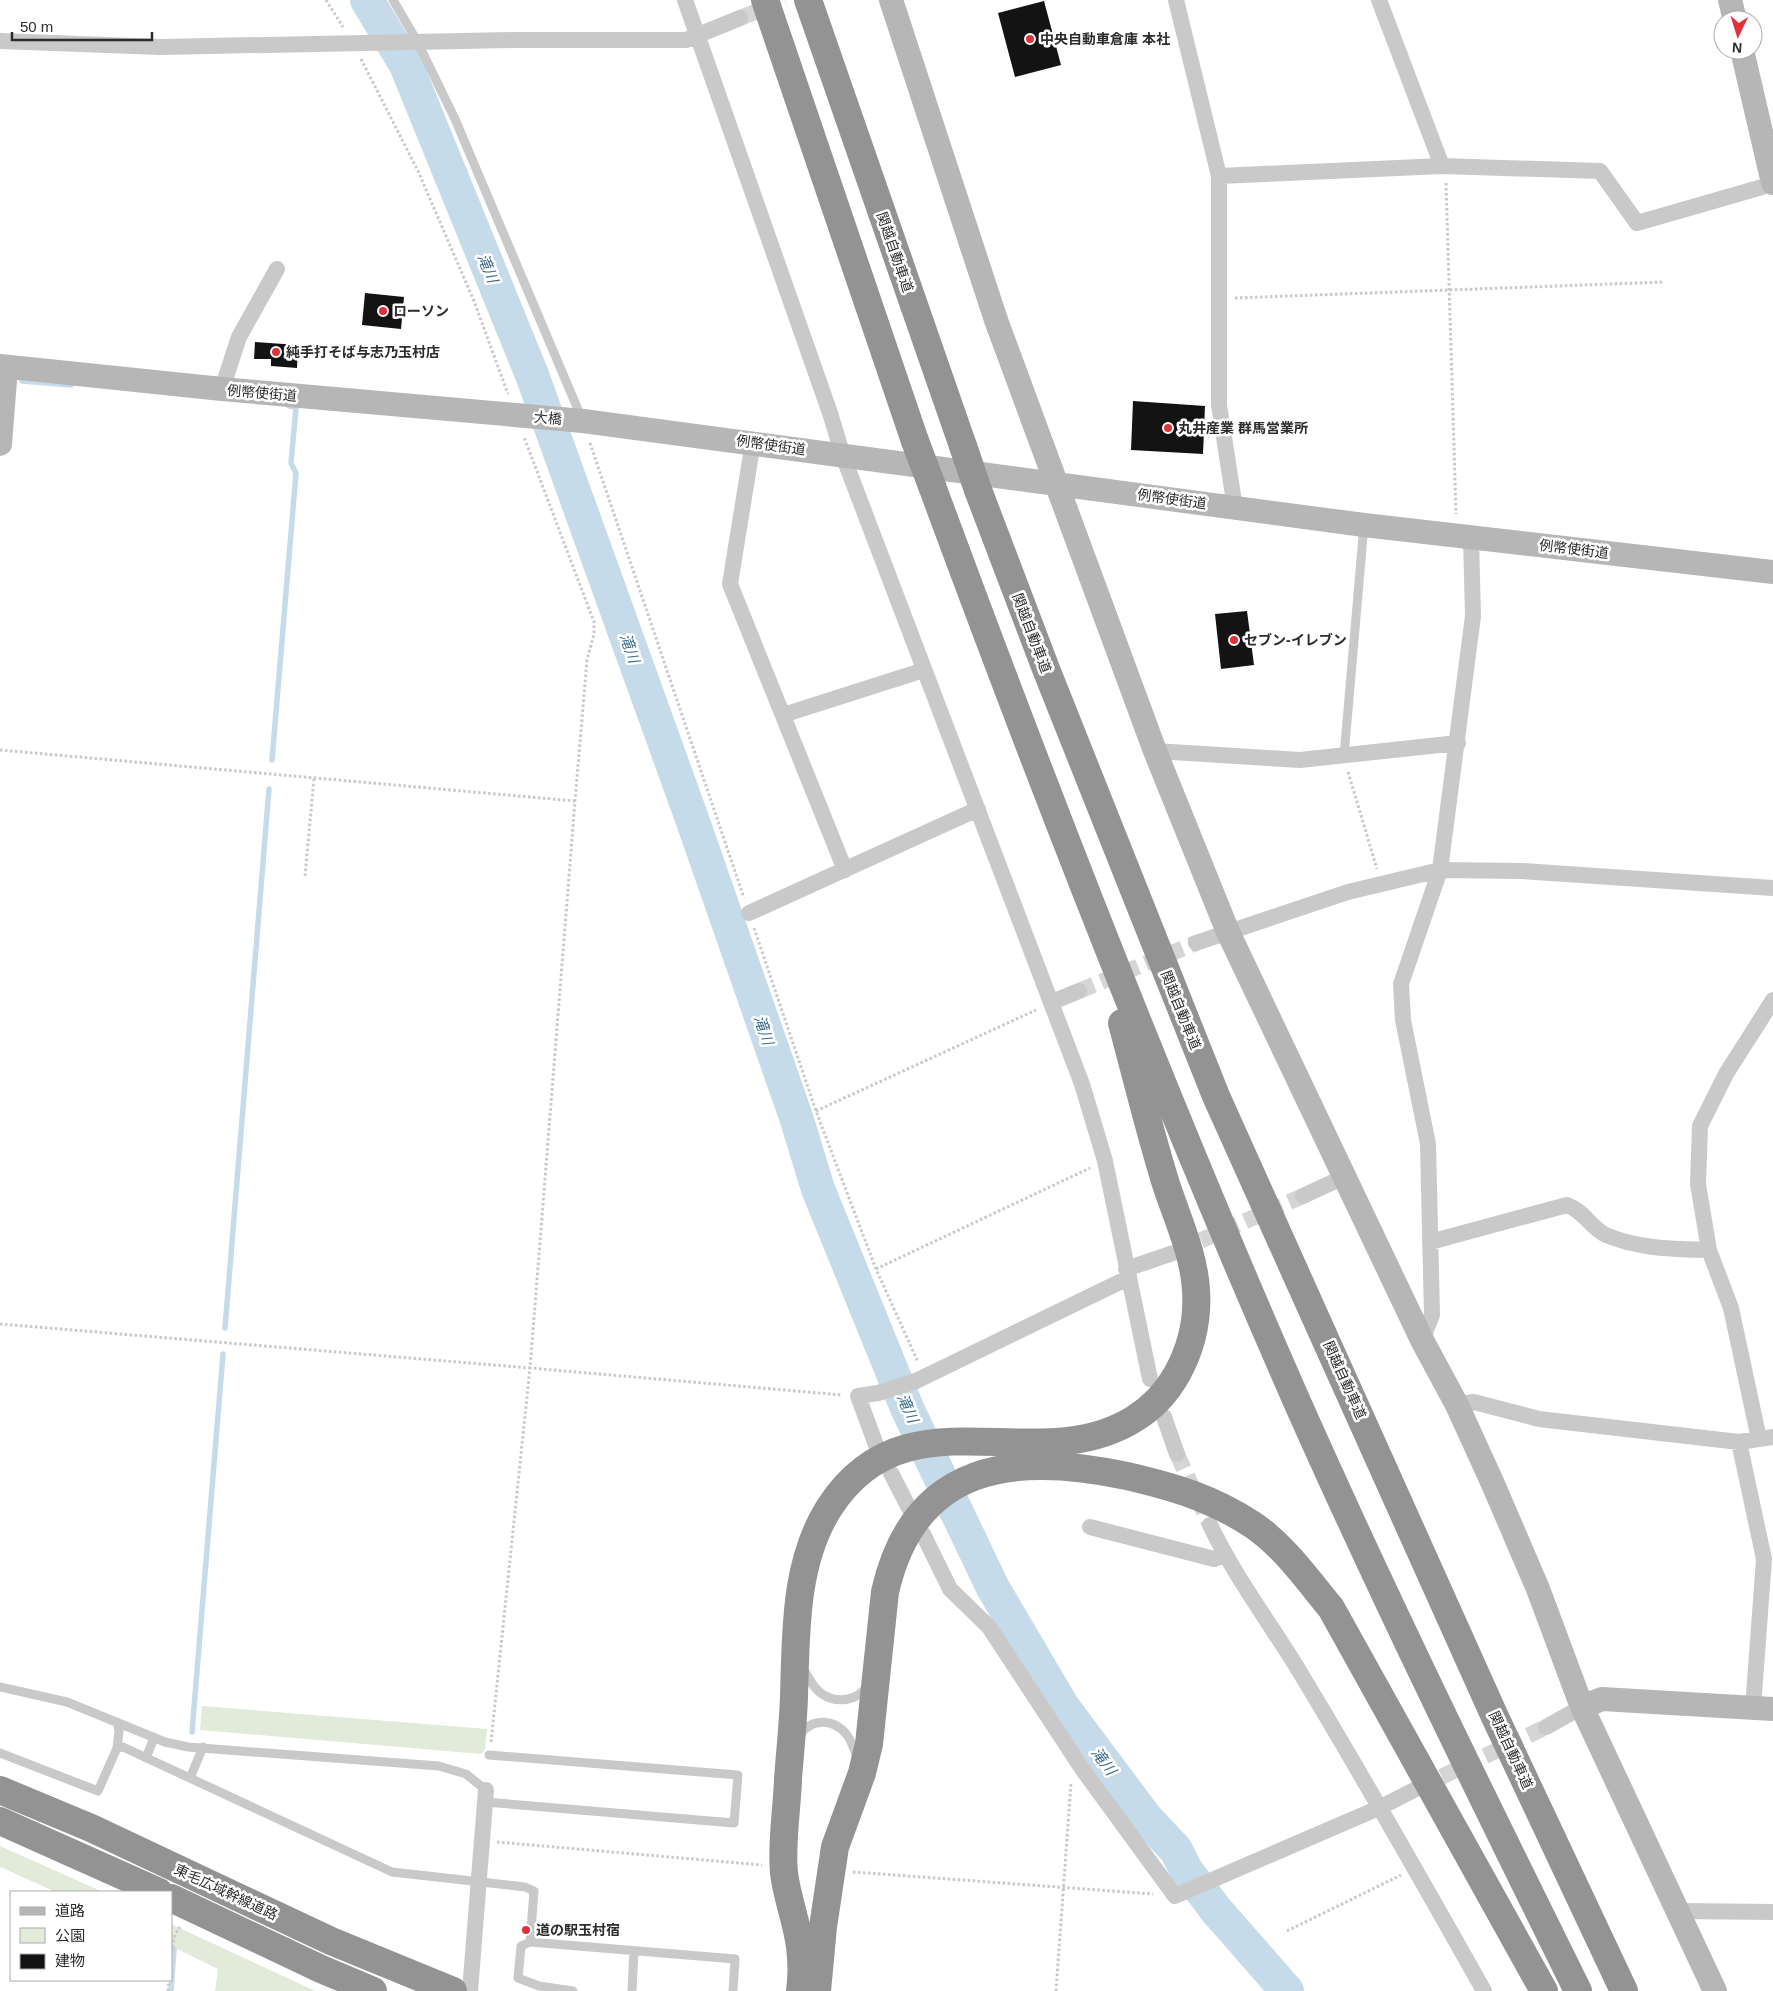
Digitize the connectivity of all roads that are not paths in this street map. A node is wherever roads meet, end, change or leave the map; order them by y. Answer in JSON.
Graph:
{"nodes":[{"id":1,"x":393,"y":0,"type":"edge"},
{"id":2,"x":685,"y":0,"type":"edge"},
{"id":3,"x":764,"y":0,"type":"edge"},
{"id":4,"x":808,"y":0,"type":"edge"},
{"id":5,"x":891,"y":0,"type":"edge"},
{"id":6,"x":1176,"y":0,"type":"edge"},
{"id":7,"x":1379,"y":0,"type":"edge"},
{"id":8,"x":740,"y":18,"type":"tunnel mouth"},
{"id":9,"x":698,"y":35,"type":"junction"},
{"id":10,"x":0,"y":41,"type":"edge"},
{"id":11,"x":413,"y":41,"type":"junction"},
{"id":12,"x":1744,"y":60,"type":"edge"},
{"id":13,"x":1442,"y":166,"type":"junction"},
{"id":14,"x":1219,"y":176,"type":"junction"},
{"id":15,"x":1773,"y":184,"type":"edge"},
{"id":16,"x":277,"y":269,"type":"dead end"},
{"id":17,"x":3,"y":367,"type":"edge"},
{"id":18,"x":222,"y":389,"type":"junction"},
{"id":19,"x":520,"y":416,"type":"joint"},
{"id":20,"x":577,"y":420,"type":"junction"},
{"id":21,"x":754,"y":442,"type":"junction"},
{"id":22,"x":0,"y":444,"type":"edge"},
{"id":23,"x":843,"y":456,"type":"junction"},
{"id":24,"x":1058,"y":483,"type":"junction"},
{"id":25,"x":1234,"y":508,"type":"junction"},
{"id":26,"x":1364,"y":525,"type":"junction"},
{"id":27,"x":1464,"y":536,"type":"junction"},
{"id":28,"x":1773,"y":572,"type":"edge"},
{"id":29,"x":924,"y":670,"type":"junction"},
{"id":30,"x":783,"y":715,"type":"junction"},
{"id":31,"x":1458,"y":743,"type":"junction"},
{"id":32,"x":1156,"y":751,"type":"junction"},
{"id":33,"x":1344,"y":756,"type":"junction"},
{"id":34,"x":978,"y":809,"type":"junction"},
{"id":35,"x":845,"y":870,"type":"junction"},
{"id":36,"x":1440,"y":870,"type":"junction"},
{"id":37,"x":1773,"y":888,"type":"edge"},
{"id":38,"x":1091,"y":908,"type":"junction"},
{"id":39,"x":749,"y":914,"type":"dead end"},
{"id":40,"x":1228,"y":932,"type":"junction"},
{"id":41,"x":1196,"y":943,"type":"tunnel mouth"},
{"id":42,"x":1079,"y":991,"type":"tunnel mouth"},
{"id":43,"x":1773,"y":1000,"type":"edge"},
{"id":44,"x":1052,"y":1002,"type":"junction"},
{"id":45,"x":1346,"y":1176,"type":"junction"},
{"id":46,"x":1303,"y":1196,"type":"tunnel mouth"},
{"id":47,"x":1430,"y":1242,"type":"junction"},
{"id":48,"x":1709,"y":1250,"type":"junction"},
{"id":49,"x":1173,"y":1253,"type":"tunnel mouth"},
{"id":50,"x":1127,"y":1274,"type":"junction"},
{"id":51,"x":1422,"y":1340,"type":"junction"},
{"id":52,"x":1150,"y":1379,"type":"dead end"},
{"id":53,"x":1457,"y":1405,"type":"junction"},
{"id":54,"x":1164,"y":1417,"type":"dead end"},
{"id":55,"x":1766,"y":1438,"type":"edge"},
{"id":56,"x":1739,"y":1442,"type":"junction"},
{"id":57,"x":1177,"y":1454,"type":"tunnel mouth"},
{"id":58,"x":884,"y":1458,"type":"junction"},
{"id":59,"x":917,"y":1520,"type":"junction"},
{"id":60,"x":1210,"y":1525,"type":"tunnel mouth"},
{"id":61,"x":1090,"y":1527,"type":"dead end"},
{"id":62,"x":1224,"y":1554,"type":"junction"},
{"id":63,"x":796,"y":1656,"type":"junction"},
{"id":64,"x":876,"y":1673,"type":"junction"},
{"id":65,"x":0,"y":1687,"type":"edge"},
{"id":66,"x":1582,"y":1707,"type":"junction"},
{"id":67,"x":1763,"y":1708,"type":"edge"},
{"id":68,"x":116,"y":1722,"type":"junction"},
{"id":69,"x":1546,"y":1727,"type":"tunnel mouth"},
{"id":70,"x":154,"y":1738,"type":"junction"},
{"id":71,"x":203,"y":1747,"type":"junction"},
{"id":72,"x":117,"y":1748,"type":"junction"},
{"id":73,"x":0,"y":1753,"type":"edge"},
{"id":74,"x":489,"y":1756,"type":"road end"},
{"id":75,"x":146,"y":1758,"type":"junction"},
{"id":76,"x":789,"y":1760,"type":"junction"},
{"id":77,"x":862,"y":1773,"type":"junction"},
{"id":78,"x":190,"y":1778,"type":"junction"},
{"id":79,"x":1416,"y":1789,"type":"tunnel mouth"},
{"id":80,"x":0,"y":1790,"type":"edge"},
{"id":81,"x":485,"y":1796,"type":"junction"},
{"id":82,"x":1381,"y":1807,"type":"junction"},
{"id":83,"x":0,"y":1821,"type":"edge"},
{"id":84,"x":479,"y":1883,"type":"junction"},
{"id":85,"x":157,"y":1891,"type":"edge"},
{"id":86,"x":172,"y":1898,"type":"edge"},
{"id":87,"x":1677,"y":1911,"type":"junction"},
{"id":88,"x":1773,"y":1912,"type":"edge"},
{"id":89,"x":530,"y":1942,"type":"junction"},
{"id":90,"x":634,"y":1951,"type":"junction"},
{"id":91,"x":373,"y":1991,"type":"edge"},
{"id":92,"x":452,"y":1991,"type":"edge"},
{"id":93,"x":470,"y":1991,"type":"edge"},
{"id":94,"x":573,"y":1991,"type":"edge"},
{"id":95,"x":632,"y":1991,"type":"edge"},
{"id":96,"x":732,"y":1991,"type":"edge"},
{"id":97,"x":800,"y":1991,"type":"edge"},
{"id":98,"x":817,"y":1991,"type":"edge"},
{"id":99,"x":1484,"y":1991,"type":"edge"},
{"id":100,"x":1544,"y":1991,"type":"edge"},
{"id":101,"x":1578,"y":1991,"type":"edge"},
{"id":102,"x":1624,"y":1991,"type":"edge"},
{"id":103,"x":1715,"y":1991,"type":"edge"}],
"edges":[{"from":1,"to":11,"type":"lane"},
{"from":2,"to":9,"type":"street"},
{"from":3,"to":38,"type":"highway","bridge":true},
{"from":4,"to":102,"type":"highway","name":"関越自動車道","bridge":true},
{"from":5,"to":24,"type":"street"},
{"from":6,"to":14,"type":"street"},
{"from":7,"to":13,"type":"street"},
{"from":8,"to":9,"type":"street"},
{"from":9,"to":11,"type":"street"},
{"from":9,"to":23,"type":"street"},
{"from":10,"to":11,"type":"street"},
{"from":11,"to":20,"type":"lane"},
{"from":12,"to":15,"type":"street"},
{"from":13,"to":14,"type":"street"},
{"from":13,"to":15,"type":"street"},
{"from":14,"to":25,"type":"street"},
{"from":16,"to":18,"type":"street"},
{"from":17,"to":18,"type":"street","name":"例幣使街道"},
{"from":17,"to":22,"type":"street"},
{"from":18,"to":19,"type":"street","name":"例幣使街道"},
{"from":19,"to":20,"type":"street","name":"大橋"},
{"from":20,"to":21,"type":"street","name":"例幣使街道"},
{"from":21,"to":23,"type":"street","name":"例幣使街道"},
{"from":21,"to":30,"type":"street"},
{"from":23,"to":24,"type":"street","name":"例幣使街道"},
{"from":23,"to":29,"type":"street"},
{"from":24,"to":25,"type":"street","name":"例幣使街道"},
{"from":24,"to":32,"type":"street"},
{"from":25,"to":26,"type":"street","name":"例幣使街道"},
{"from":26,"to":27,"type":"street","name":"例幣使街道"},
{"from":26,"to":33,"type":"lane"},
{"from":27,"to":28,"type":"street","name":"例幣使街道"},
{"from":27,"to":31,"type":"street"},
{"from":29,"to":30,"type":"street"},
{"from":29,"to":34,"type":"street"},
{"from":30,"to":35,"type":"street"},
{"from":31,"to":33,"type":"street"},
{"from":31,"to":36,"type":"street"},
{"from":32,"to":33,"type":"street"},
{"from":32,"to":40,"type":"street"},
{"from":34,"to":35,"type":"street"},
{"from":34,"to":44,"type":"street"},
{"from":35,"to":39,"type":"street"},
{"from":36,"to":37,"type":"street"},
{"from":36,"to":40,"type":"street"},
{"from":36,"to":47,"type":"street"},
{"from":38,"to":58,"type":"highway"},
{"from":38,"to":101,"type":"highway"},
{"from":40,"to":41,"type":"street"},
{"from":40,"to":45,"type":"street"},
{"from":42,"to":44,"type":"street"},
{"from":43,"to":48,"type":"street"},
{"from":44,"to":50,"type":"street"},
{"from":45,"to":46,"type":"street"},
{"from":45,"to":51,"type":"street"},
{"from":47,"to":48,"type":"street"},
{"from":47,"to":51,"type":"street"},
{"from":48,"to":55,"type":"street"},
{"from":49,"to":50,"type":"street"},
{"from":50,"to":52,"type":"street"},
{"from":50,"to":58,"type":"street"},
{"from":51,"to":53,"type":"street"},
{"from":53,"to":56,"type":"street"},
{"from":53,"to":66,"type":"street"},
{"from":54,"to":57,"type":"street"},
{"from":55,"to":56,"type":"street"},
{"from":56,"to":67,"type":"street"},
{"from":58,"to":59,"type":"street"},
{"from":58,"to":63,"type":"highway"},
{"from":59,"to":64,"type":"highway"},
{"from":59,"to":82,"type":"street"},
{"from":59,"to":100,"type":"highway"},
{"from":60,"to":62,"type":"street"},
{"from":61,"to":62,"type":"street"},
{"from":62,"to":82,"type":"street"},
{"from":63,"to":64,"type":"lane"},
{"from":63,"to":76,"type":"highway"},
{"from":64,"to":77,"type":"highway"},
{"from":65,"to":68,"type":"lane"},
{"from":66,"to":67,"type":"street"},
{"from":66,"to":69,"type":"street"},
{"from":66,"to":87,"type":"street"},
{"from":68,"to":70,"type":"lane"},
{"from":68,"to":72,"type":"lane"},
{"from":70,"to":71,"type":"lane"},
{"from":70,"to":75,"type":"lane"},
{"from":71,"to":78,"type":"lane"},
{"from":71,"to":81,"type":"lane"},
{"from":72,"to":73,"type":"lane"},
{"from":72,"to":75,"type":"lane"},
{"from":74,"to":81,"type":"lane"},
{"from":75,"to":78,"type":"lane"},
{"from":76,"to":77,"type":"lane"},
{"from":76,"to":97,"type":"highway"},
{"from":77,"to":98,"type":"highway"},
{"from":78,"to":84,"type":"lane"},
{"from":79,"to":82,"type":"street"},
{"from":80,"to":92,"type":"highway","name":"東毛広域幹線道路"},
{"from":81,"to":84,"type":"street"},
{"from":82,"to":99,"type":"street"},
{"from":83,"to":85,"type":"highway","name":"東毛広域幹線道路"},
{"from":84,"to":89,"type":"lane"},
{"from":84,"to":93,"type":"street"},
{"from":86,"to":91,"type":"highway","name":"東毛広域幹線道路"},
{"from":87,"to":88,"type":"street"},
{"from":87,"to":103,"type":"street"},
{"from":89,"to":90,"type":"lane"},
{"from":89,"to":94,"type":"lane"},
{"from":90,"to":95,"type":"lane"},
{"from":90,"to":96,"type":"lane"}]}
